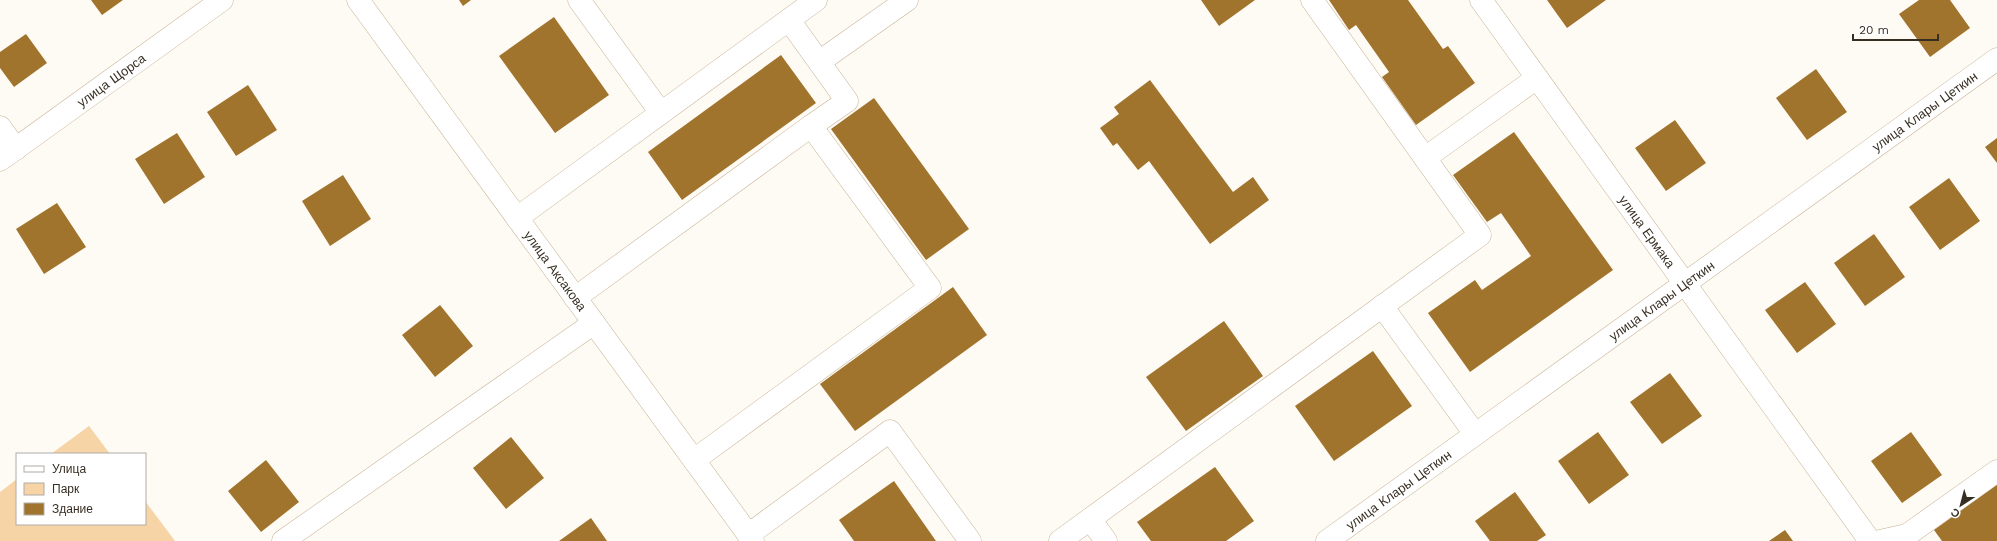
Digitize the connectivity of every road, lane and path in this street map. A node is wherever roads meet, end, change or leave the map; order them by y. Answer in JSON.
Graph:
{"nodes":[{"id":1,"x":222,"y":0,"type":"edge"},
{"id":2,"x":358,"y":0,"type":"edge"},
{"id":3,"x":579,"y":0,"type":"edge"},
{"id":4,"x":816,"y":0,"type":"edge"},
{"id":5,"x":907,"y":0,"type":"edge"},
{"id":6,"x":1312,"y":0,"type":"edge"},
{"id":7,"x":1481,"y":0,"type":"edge"},
{"id":8,"x":788,"y":20,"type":"junction"},
{"id":9,"x":1997,"y":60,"type":"edge"},
{"id":10,"x":820,"y":62,"type":"junction"},
{"id":11,"x":1537,"y":78,"type":"junction"},
{"id":12,"x":661,"y":113,"type":"junction"},
{"id":13,"x":811,"y":126,"type":"junction"},
{"id":14,"x":0,"y":127,"type":"edge"},
{"id":15,"x":8,"y":155,"type":"edge"},
{"id":16,"x":1425,"y":158,"type":"junction"},
{"id":17,"x":517,"y":218,"type":"junction"},
{"id":18,"x":1685,"y":284,"type":"junction"},
{"id":19,"x":576,"y":298,"type":"junction"},
{"id":20,"x":1382,"y":306,"type":"junction"},
{"id":21,"x":594,"y":323,"type":"junction"},
{"id":22,"x":1475,"y":434,"type":"junction"},
{"id":23,"x":694,"y":460,"type":"junction"},
{"id":24,"x":1997,"y":471,"type":"edge"},
{"id":25,"x":1090,"y":519,"type":"junction"},
{"id":26,"x":751,"y":538,"type":"edge"},
{"id":27,"x":1329,"y":540,"type":"edge"},
{"id":28,"x":283,"y":541,"type":"edge"},
{"id":29,"x":970,"y":541,"type":"edge"},
{"id":30,"x":1060,"y":541,"type":"edge"},
{"id":31,"x":1106,"y":541,"type":"edge"},
{"id":32,"x":1870,"y":541,"type":"edge"},
{"id":33,"x":1880,"y":541,"type":"edge"}],
"edges":[{"from":1,"to":15,"type":"street","name":"улица Щорса"},
{"from":2,"to":17,"type":"street","name":"улица Аксакова"},
{"from":3,"to":12,"type":"street"},
{"from":4,"to":8,"type":"street"},
{"from":5,"to":10,"type":"street"},
{"from":6,"to":16,"type":"street"},
{"from":7,"to":11,"type":"street","name":"улица Ермака"},
{"from":8,"to":10,"type":"street"},
{"from":8,"to":12,"type":"street"},
{"from":9,"to":18,"type":"street","name":"улица Клары Цеткин"},
{"from":10,"to":13,"type":"street"},
{"from":11,"to":16,"type":"street"},
{"from":11,"to":18,"type":"street","name":"улица Ермака"},
{"from":12,"to":17,"type":"street"},
{"from":13,"to":19,"type":"street"},
{"from":13,"to":23,"type":"street"},
{"from":14,"to":15,"type":"street"},
{"from":16,"to":20,"type":"street"},
{"from":17,"to":19,"type":"street","name":"улица Аксакова"},
{"from":18,"to":22,"type":"street","name":"улица Клары Цеткин"},
{"from":18,"to":32,"type":"street","name":"улица Ермака"},
{"from":19,"to":21,"type":"street","name":"улица Аксакова"},
{"from":20,"to":22,"type":"street"},
{"from":20,"to":25,"type":"street"},
{"from":21,"to":23,"type":"street","name":"улица Аксакова"},
{"from":21,"to":28,"type":"street"},
{"from":22,"to":27,"type":"street","name":"улица Клары Цеткин"},
{"from":23,"to":26,"type":"street","name":"улица Аксакова"},
{"from":24,"to":33,"type":"street"},
{"from":25,"to":30,"type":"street"},
{"from":25,"to":31,"type":"street"},
{"from":26,"to":29,"type":"street"}]}
